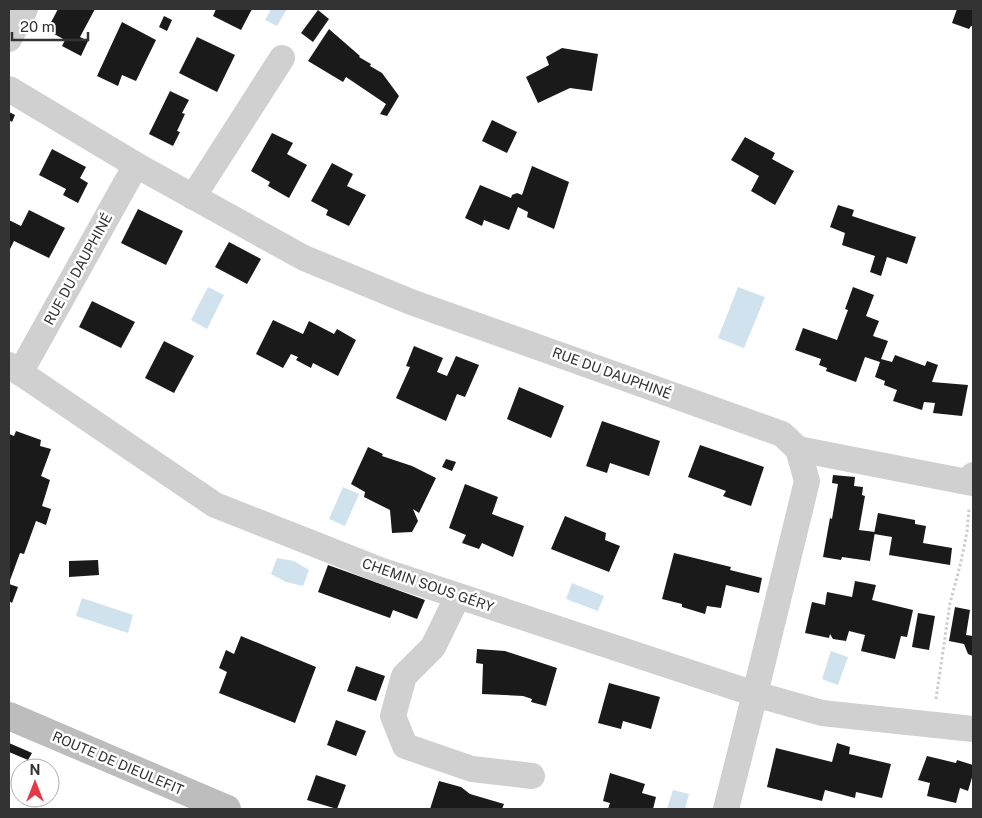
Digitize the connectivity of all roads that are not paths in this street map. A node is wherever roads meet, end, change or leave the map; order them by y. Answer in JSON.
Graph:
{"nodes":[{"id":1,"x":25,"y":9,"type":"edge"},
{"id":2,"x":9,"y":40,"type":"edge"},
{"id":3,"x":282,"y":58,"type":"dead end"},
{"id":4,"x":9,"y":89,"type":"edge"},
{"id":5,"x":136,"y":165,"type":"junction"},
{"id":6,"x":193,"y":197,"type":"junction"},
{"id":7,"x":14,"y":369,"type":"edge"},
{"id":8,"x":798,"y":449,"type":"junction"},
{"id":9,"x":973,"y":479,"type":"edge"},
{"id":10,"x":458,"y":596,"type":"junction"},
{"id":11,"x":755,"y":694,"type":"junction"},
{"id":12,"x":9,"y":716,"type":"edge"},
{"id":13,"x":973,"y":729,"type":"edge"},
{"id":14,"x":532,"y":776,"type":"dead end"},
{"id":15,"x":227,"y":809,"type":"edge"},
{"id":16,"x":726,"y":809,"type":"edge"}],
"edges":[{"from":1,"to":2,"type":"street"},
{"from":3,"to":6,"type":"street"},
{"from":4,"to":5,"type":"street","name":"RUE DU DAUPHINÉ"},
{"from":5,"to":6,"type":"street","name":"RUE DU DAUPHINÉ"},
{"from":5,"to":7,"type":"street","name":"RUE DU DAUPHINÉ"},
{"from":6,"to":8,"type":"street","name":"RUE DU DAUPHINÉ"},
{"from":7,"to":10,"type":"street","name":"CHEMIN SOUS GÉRY"},
{"from":8,"to":9,"type":"street"},
{"from":8,"to":11,"type":"street"},
{"from":10,"to":11,"type":"street","name":"CHEMIN SOUS GÉRY"},
{"from":10,"to":14,"type":"street"},
{"from":11,"to":13,"type":"street","name":"CHEMIN SOUS GÉRY"},
{"from":11,"to":16,"type":"street"},
{"from":12,"to":15,"type":"main road","name":"ROUTE DE DIEULEFIT"}]}
